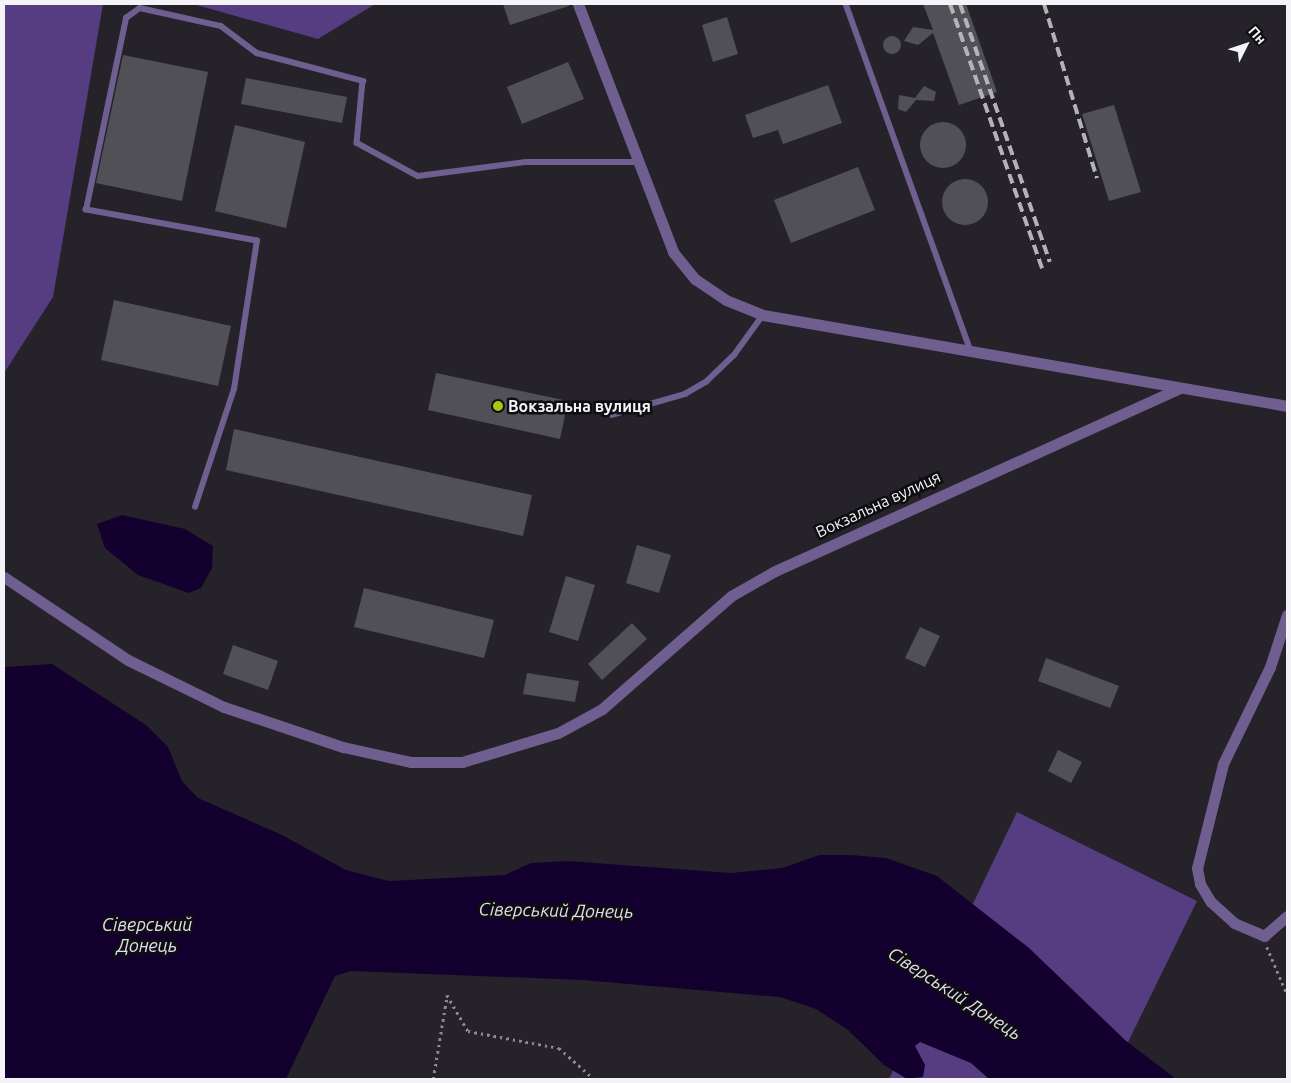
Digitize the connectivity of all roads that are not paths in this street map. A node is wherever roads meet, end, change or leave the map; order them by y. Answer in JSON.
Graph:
{"nodes":[{"id":1,"x":578,"y":4,"type":"edge"},
{"id":2,"x":846,"y":4,"type":"edge"},
{"id":3,"x":636,"y":162,"type":"junction"},
{"id":4,"x":763,"y":315,"type":"junction"},
{"id":5,"x":971,"y":351,"type":"junction"},
{"id":6,"x":1178,"y":389,"type":"junction"},
{"id":7,"x":1287,"y":406,"type":"edge"},
{"id":8,"x":612,"y":414,"type":"dead end"},
{"id":9,"x":195,"y":507,"type":"dead end"},
{"id":10,"x":4,"y":577,"type":"edge"},
{"id":11,"x":1287,"y":615,"type":"edge"},
{"id":12,"x":1287,"y":916,"type":"edge"}],
"edges":[{"from":1,"to":3,"type":"street"},
{"from":2,"to":5,"type":"lane"},
{"from":3,"to":4,"type":"street"},
{"from":3,"to":9,"type":"lane"},
{"from":4,"to":5,"type":"street"},
{"from":4,"to":8,"type":"lane"},
{"from":5,"to":6,"type":"street"},
{"from":6,"to":7,"type":"street"},
{"from":6,"to":10,"type":"street","name":"Вокзальна вулиця"},
{"from":11,"to":12,"type":"street"}]}
